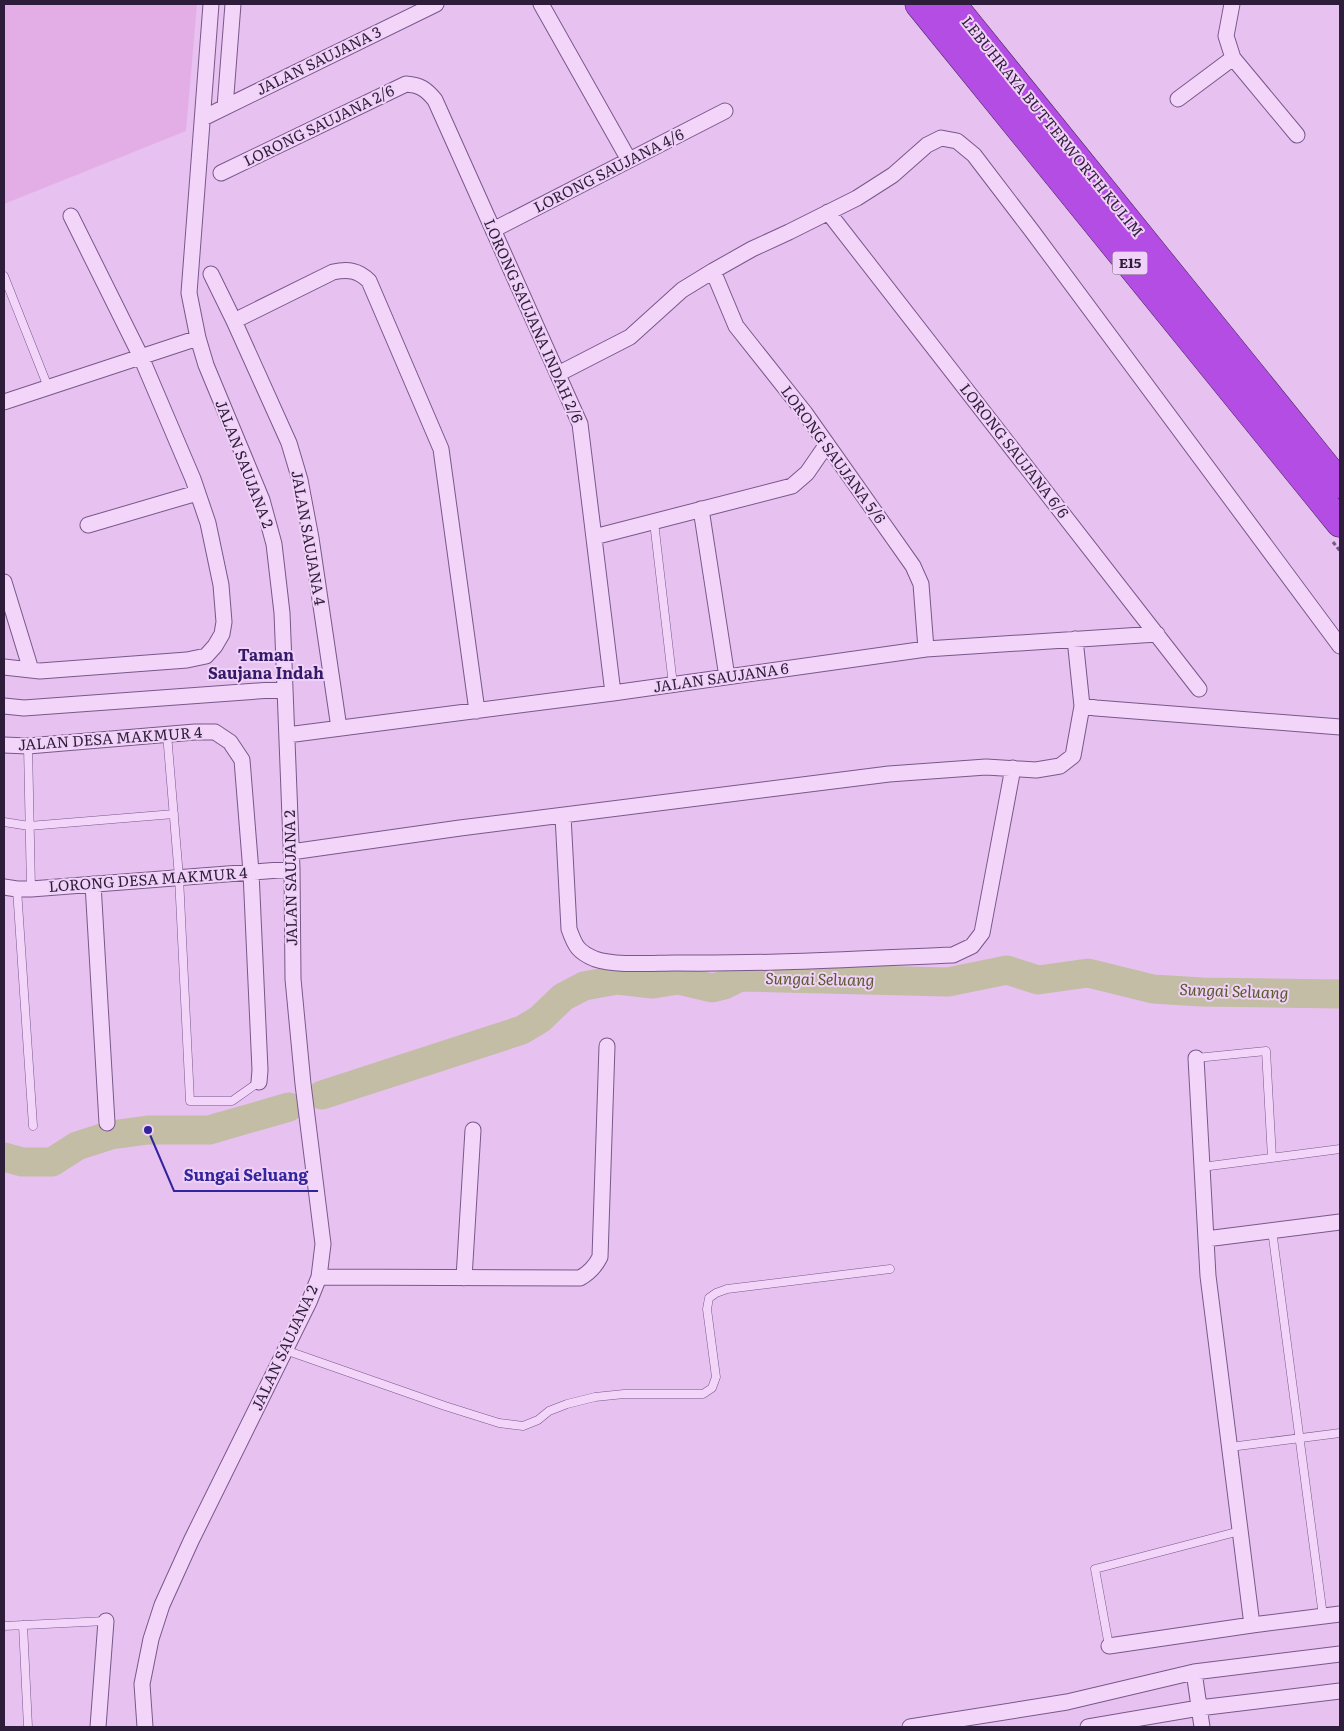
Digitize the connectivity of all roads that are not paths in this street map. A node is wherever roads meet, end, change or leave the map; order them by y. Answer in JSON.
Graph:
{"nodes":[{"id":1,"x":211,"y":4,"type":"edge"},
{"id":2,"x":233,"y":4,"type":"edge"},
{"id":3,"x":436,"y":4,"type":"edge"},
{"id":4,"x":540,"y":4,"type":"edge"},
{"id":5,"x":920,"y":4,"type":"edge"},
{"id":6,"x":952,"y":4,"type":"edge"},
{"id":7,"x":1232,"y":4,"type":"edge"},
{"id":8,"x":1233,"y":58,"type":"junction"},
{"id":9,"x":418,"y":85,"type":"joint"},
{"id":10,"x":1178,"y":100,"type":"dead end"},
{"id":11,"x":224,"y":107,"type":"junction"},
{"id":12,"x":725,"y":111,"type":"dead end"},
{"id":13,"x":203,"y":118,"type":"junction"},
{"id":14,"x":1297,"y":136,"type":"dead end"},
{"id":15,"x":629,"y":160,"type":"junction"},
{"id":16,"x":221,"y":173,"type":"dead end"},
{"id":17,"x":828,"y":212,"type":"junction"},
{"id":18,"x":71,"y":216,"type":"dead end"},
{"id":19,"x":493,"y":230,"type":"junction"},
{"id":20,"x":713,"y":271,"type":"junction"},
{"id":21,"x":211,"y":274,"type":"dead end"},
{"id":22,"x":4,"y":276,"type":"edge"},
{"id":23,"x":234,"y":321,"type":"junction"},
{"id":24,"x":198,"y":338,"type":"junction"},
{"id":25,"x":141,"y":356,"type":"junction"},
{"id":26,"x":558,"y":374,"type":"junction"},
{"id":27,"x":48,"y":387,"type":"junction"},
{"id":28,"x":4,"y":402,"type":"edge"},
{"id":29,"x":827,"y":444,"type":"junction"},
{"id":30,"x":1340,"y":484,"type":"edge"},
{"id":31,"x":198,"y":493,"type":"junction"},
{"id":32,"x":701,"y":509,"type":"junction"},
{"id":33,"x":654,"y":522,"type":"junction"},
{"id":34,"x":1340,"y":523,"type":"edge"},
{"id":35,"x":88,"y":525,"type":"dead end"},
{"id":36,"x":594,"y":537,"type":"junction"},
{"id":37,"x":4,"y":582,"type":"edge"},
{"id":38,"x":1156,"y":634,"type":"junction"},
{"id":39,"x":1075,"y":639,"type":"junction"},
{"id":40,"x":1340,"y":646,"type":"edge"},
{"id":41,"x":926,"y":649,"type":"junction"},
{"id":42,"x":4,"y":667,"type":"edge"},
{"id":43,"x":31,"y":670,"type":"junction"},
{"id":44,"x":727,"y":677,"type":"junction"},
{"id":45,"x":673,"y":685,"type":"junction"},
{"id":46,"x":285,"y":689,"type":"junction"},
{"id":47,"x":1199,"y":689,"type":"dead end"},
{"id":48,"x":613,"y":694,"type":"junction"},
{"id":49,"x":4,"y":706,"type":"edge"},
{"id":50,"x":1082,"y":706,"type":"junction"},
{"id":51,"x":477,"y":711,"type":"junction"},
{"id":52,"x":1340,"y":726,"type":"edge"},
{"id":53,"x":339,"y":728,"type":"junction"},
{"id":54,"x":167,"y":734,"type":"junction"},
{"id":55,"x":287,"y":735,"type":"junction"},
{"id":56,"x":4,"y":745,"type":"edge"},
{"id":57,"x":28,"y":746,"type":"junction"},
{"id":58,"x":1013,"y":768,"type":"junction"},
{"id":59,"x":174,"y":814,"type":"junction"},
{"id":60,"x":563,"y":816,"type":"junction"},
{"id":61,"x":4,"y":822,"type":"edge"},
{"id":62,"x":29,"y":826,"type":"junction"},
{"id":63,"x":291,"y":852,"type":"junction"},
{"id":64,"x":292,"y":869,"type":"junction"},
{"id":65,"x":251,"y":872,"type":"junction"},
{"id":66,"x":179,"y":877,"type":"junction"},
{"id":67,"x":93,"y":884,"type":"junction"},
{"id":68,"x":17,"y":888,"type":"edge"},
{"id":69,"x":607,"y":1046,"type":"dead end"},
{"id":70,"x":1196,"y":1058,"type":"joint"},
{"id":71,"x":259,"y":1082,"type":"joint"},
{"id":72,"x":107,"y":1123,"type":"dead end"},
{"id":73,"x":33,"y":1126,"type":"dead end"},
{"id":74,"x":473,"y":1130,"type":"dead end"},
{"id":75,"x":1340,"y":1150,"type":"edge"},
{"id":76,"x":1272,"y":1158,"type":"junction"},
{"id":77,"x":1202,"y":1166,"type":"junction"},
{"id":78,"x":1340,"y":1222,"type":"edge"},
{"id":79,"x":1272,"y":1230,"type":"junction"},
{"id":80,"x":1206,"y":1239,"type":"junction"},
{"id":81,"x":890,"y":1269,"type":"dead end"},
{"id":82,"x":319,"y":1277,"type":"junction"},
{"id":83,"x":464,"y":1278,"type":"junction"},
{"id":84,"x":286,"y":1350,"type":"junction"},
{"id":85,"x":1340,"y":1433,"type":"edge"},
{"id":86,"x":1300,"y":1438,"type":"junction"},
{"id":87,"x":1230,"y":1447,"type":"junction"},
{"id":88,"x":1240,"y":1531,"type":"junction"},
{"id":89,"x":1340,"y":1614,"type":"edge"},
{"id":90,"x":1323,"y":1616,"type":"junction"},
{"id":91,"x":106,"y":1621,"type":"joint"},
{"id":92,"x":23,"y":1625,"type":"junction"},
{"id":93,"x":1252,"y":1625,"type":"junction"},
{"id":94,"x":4,"y":1626,"type":"edge"},
{"id":95,"x":1109,"y":1646,"type":"joint"},
{"id":96,"x":1340,"y":1654,"type":"edge"},
{"id":97,"x":1194,"y":1672,"type":"junction"},
{"id":98,"x":1340,"y":1691,"type":"edge"},
{"id":99,"x":1199,"y":1708,"type":"junction"},
{"id":100,"x":1135,"y":1723,"type":"edge"},
{"id":101,"x":28,"y":1727,"type":"edge"},
{"id":102,"x":98,"y":1727,"type":"edge"},
{"id":103,"x":144,"y":1727,"type":"edge"},
{"id":104,"x":910,"y":1727,"type":"edge"},
{"id":105,"x":1088,"y":1727,"type":"edge"},
{"id":106,"x":1202,"y":1727,"type":"edge"}],
"edges":[{"from":1,"to":13,"type":"street","name":"JALAN SAUJANA 2"},
{"from":2,"to":11,"type":"street"},
{"from":3,"to":11,"type":"street","name":"JALAN SAUJANA 3"},
{"from":4,"to":15,"type":"street"},
{"from":5,"to":34,"type":"highway","name":"LEBUHRAYA BUTTERWORTH KULIM","number":"E15"},
{"from":6,"to":30,"type":"highway","name":"LEBUHRAYA BUTTERWORTH KULIM","number":"E15"},
{"from":7,"to":8,"type":"street"},
{"from":8,"to":10,"type":"street"},
{"from":8,"to":14,"type":"street"},
{"from":9,"to":16,"type":"street","name":"LORONG SAUJANA 2/6"},
{"from":9,"to":19,"type":"street","name":"LORONG SAUJANA INDAH 2/6"},
{"from":11,"to":13,"type":"street","name":"JALAN SAUJANA 3"},
{"from":12,"to":15,"type":"street","name":"LORONG SAUJANA 4/6"},
{"from":13,"to":24,"type":"street","name":"JALAN SAUJANA 2"},
{"from":15,"to":19,"type":"street","name":"LORONG SAUJANA 4/6"},
{"from":17,"to":20,"type":"street"},
{"from":17,"to":38,"type":"street","name":"LORONG SAUJANA 6/6"},
{"from":17,"to":40,"type":"street"},
{"from":18,"to":25,"type":"street"},
{"from":19,"to":26,"type":"street","name":"LORONG SAUJANA INDAH 2/6"},
{"from":20,"to":26,"type":"street"},
{"from":20,"to":29,"type":"street","name":"LORONG SAUJANA 5/6"},
{"from":21,"to":23,"type":"street","name":"JALAN SAUJANA 4"},
{"from":22,"to":27,"type":"lane"},
{"from":23,"to":51,"type":"street"},
{"from":23,"to":53,"type":"street","name":"JALAN SAUJANA 4"},
{"from":24,"to":25,"type":"street"},
{"from":24,"to":46,"type":"street","name":"JALAN SAUJANA 2"},
{"from":25,"to":27,"type":"street"},
{"from":25,"to":31,"type":"street"},
{"from":26,"to":36,"type":"street","name":"LORONG SAUJANA INDAH 2/6"},
{"from":27,"to":28,"type":"street"},
{"from":29,"to":32,"type":"street"},
{"from":29,"to":41,"type":"street","name":"LORONG SAUJANA 5/6"},
{"from":31,"to":35,"type":"street"},
{"from":31,"to":43,"type":"street"},
{"from":32,"to":33,"type":"street"},
{"from":32,"to":44,"type":"street"},
{"from":33,"to":36,"type":"street"},
{"from":33,"to":45,"type":"lane"},
{"from":36,"to":48,"type":"street","name":"LORONG SAUJANA INDAH 2/6"},
{"from":37,"to":43,"type":"street"},
{"from":38,"to":39,"type":"street","name":"JALAN SAUJANA 6"},
{"from":38,"to":47,"type":"street","name":"LORONG SAUJANA 6/6"},
{"from":39,"to":41,"type":"street","name":"JALAN SAUJANA 6"},
{"from":39,"to":50,"type":"street"},
{"from":41,"to":44,"type":"street","name":"JALAN SAUJANA 6"},
{"from":42,"to":43,"type":"street"},
{"from":44,"to":45,"type":"street","name":"JALAN SAUJANA 6"},
{"from":45,"to":48,"type":"street","name":"JALAN SAUJANA 6"},
{"from":46,"to":49,"type":"street"},
{"from":46,"to":55,"type":"street","name":"JALAN SAUJANA 2"},
{"from":48,"to":51,"type":"street","name":"JALAN SAUJANA 6"},
{"from":50,"to":52,"type":"street"},
{"from":50,"to":58,"type":"street"},
{"from":51,"to":53,"type":"street","name":"JALAN SAUJANA 6"},
{"from":53,"to":55,"type":"street","name":"JALAN SAUJANA 6"},
{"from":54,"to":57,"type":"street","name":"JALAN DESA MAKMUR 4"},
{"from":54,"to":59,"type":"lane"},
{"from":54,"to":65,"type":"street","name":"JALAN DESA MAKMUR 4"},
{"from":55,"to":63,"type":"street","name":"JALAN SAUJANA 2"},
{"from":56,"to":57,"type":"street","name":"JALAN DESA MAKMUR 4"},
{"from":57,"to":62,"type":"lane"},
{"from":58,"to":60,"type":"street"},
{"from":58,"to":60,"type":"street"},
{"from":59,"to":62,"type":"lane"},
{"from":59,"to":66,"type":"lane"},
{"from":60,"to":63,"type":"street"},
{"from":61,"to":62,"type":"lane"},
{"from":62,"to":68,"type":"lane"},
{"from":63,"to":64,"type":"street","name":"JALAN SAUJANA 2"},
{"from":64,"to":65,"type":"street","name":"LORONG DESA MAKMUR 4"},
{"from":64,"to":82,"type":"street","name":"JALAN SAUJANA 2"},
{"from":65,"to":66,"type":"street","name":"LORONG DESA MAKMUR 4"},
{"from":65,"to":71,"type":"street","name":"JALAN DESA MAKMUR 4"},
{"from":66,"to":67,"type":"street","name":"LORONG DESA MAKMUR 4"},
{"from":66,"to":71,"type":"lane"},
{"from":67,"to":68,"type":"street","name":"LORONG DESA MAKMUR 4"},
{"from":67,"to":72,"type":"street"},
{"from":68,"to":73,"type":"lane"},
{"from":69,"to":83,"type":"street"},
{"from":70,"to":76,"type":"lane"},
{"from":70,"to":77,"type":"street"},
{"from":74,"to":83,"type":"street"},
{"from":75,"to":76,"type":"lane"},
{"from":76,"to":77,"type":"lane"},
{"from":77,"to":80,"type":"street"},
{"from":78,"to":79,"type":"street"},
{"from":79,"to":80,"type":"street"},
{"from":79,"to":86,"type":"lane"},
{"from":80,"to":87,"type":"street"},
{"from":81,"to":84,"type":"lane"},
{"from":82,"to":83,"type":"street"},
{"from":82,"to":84,"type":"street","name":"JALAN SAUJANA 2"},
{"from":84,"to":103,"type":"street","name":"JALAN SAUJANA 2"},
{"from":85,"to":86,"type":"lane"},
{"from":86,"to":87,"type":"lane"},
{"from":86,"to":90,"type":"lane"},
{"from":87,"to":88,"type":"street"},
{"from":88,"to":93,"type":"street"},
{"from":88,"to":95,"type":"lane"},
{"from":89,"to":90,"type":"street"},
{"from":90,"to":93,"type":"street"},
{"from":91,"to":92,"type":"lane"},
{"from":91,"to":102,"type":"street"},
{"from":92,"to":94,"type":"lane"},
{"from":92,"to":101,"type":"lane"},
{"from":93,"to":95,"type":"street"},
{"from":96,"to":97,"type":"street"},
{"from":97,"to":99,"type":"street"},
{"from":97,"to":104,"type":"street"},
{"from":98,"to":99,"type":"street"},
{"from":99,"to":100,"type":"street"},
{"from":99,"to":106,"type":"street"},
{"from":100,"to":105,"type":"street"}]}
